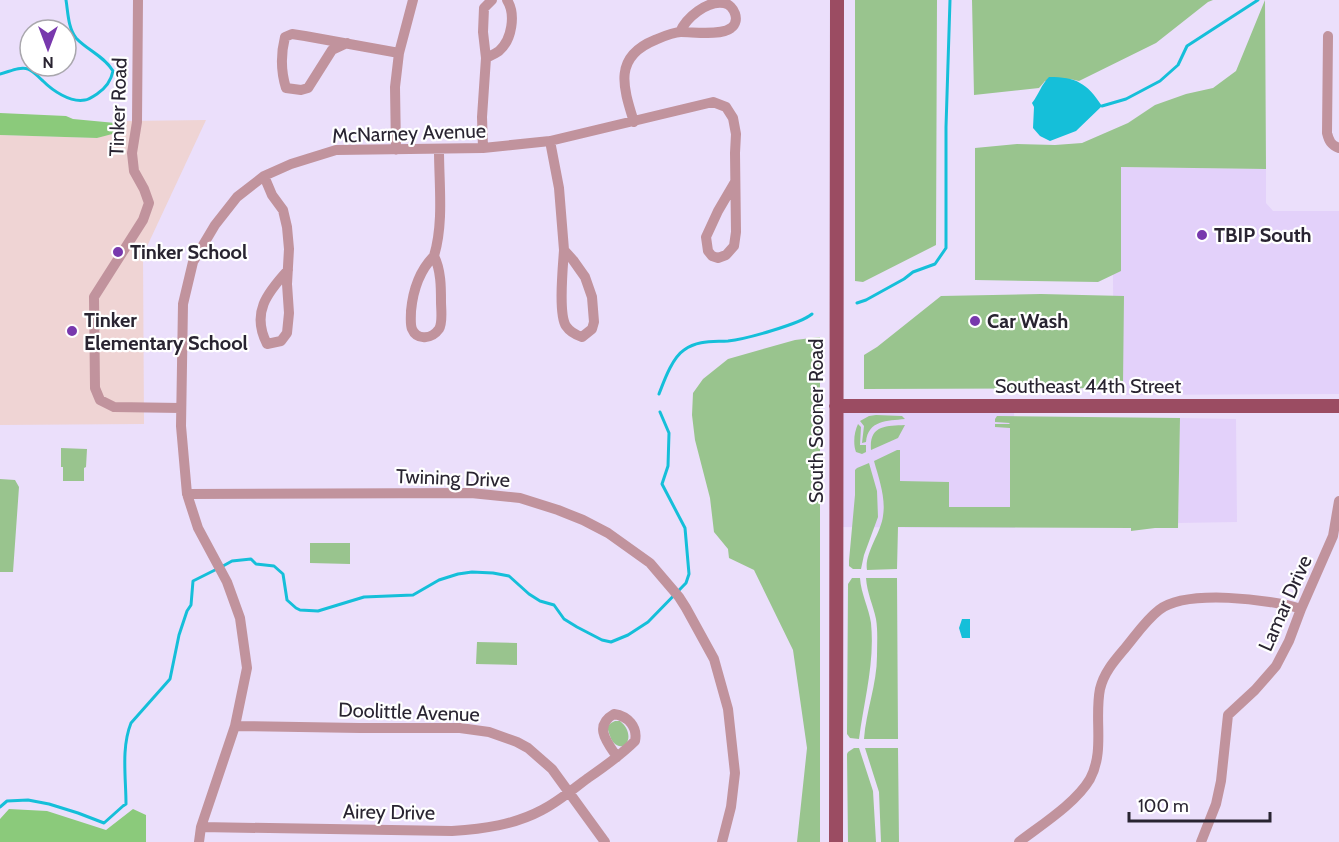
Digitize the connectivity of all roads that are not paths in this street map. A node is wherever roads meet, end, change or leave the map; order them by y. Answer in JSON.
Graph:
{"nodes":[{"id":1,"x":138,"y":0,"type":"edge"},
{"id":2,"x":413,"y":0,"type":"edge"},
{"id":3,"x":492,"y":0,"type":"edge"},
{"id":4,"x":507,"y":0,"type":"edge"},
{"id":5,"x":837,"y":0,"type":"edge"},
{"id":6,"x":680,"y":32,"type":"junction"},
{"id":7,"x":1328,"y":36,"type":"dead end"},
{"id":8,"x":348,"y":43,"type":"junction"},
{"id":9,"x":399,"y":53,"type":"junction"},
{"id":10,"x":486,"y":58,"type":"junction"},
{"id":11,"x":634,"y":122,"type":"junction"},
{"id":12,"x":550,"y":141,"type":"junction"},
{"id":13,"x":1337,"y":147,"type":"edge"},
{"id":14,"x":483,"y":148,"type":"junction"},
{"id":15,"x":396,"y":150,"type":"junction"},
{"id":16,"x":439,"y":150,"type":"junction"},
{"id":17,"x":264,"y":176,"type":"junction"},
{"id":18,"x":735,"y":182,"type":"junction"},
{"id":19,"x":564,"y":250,"type":"junction"},
{"id":20,"x":434,"y":256,"type":"junction"},
{"id":21,"x":288,"y":270,"type":"junction"},
{"id":22,"x":836,"y":406,"type":"junction"},
{"id":23,"x":1339,"y":406,"type":"edge"},
{"id":24,"x":181,"y":408,"type":"junction"},
{"id":25,"x":188,"y":494,"type":"junction"},
{"id":26,"x":1339,"y":501,"type":"edge"},
{"id":27,"x":1301,"y":609,"type":"junction"},
{"id":28,"x":235,"y":726,"type":"junction"},
{"id":29,"x":617,"y":757,"type":"dead end"},
{"id":30,"x":569,"y":792,"type":"junction"},
{"id":31,"x":201,"y":827,"type":"junction"},
{"id":32,"x":199,"y":842,"type":"edge"},
{"id":33,"x":605,"y":842,"type":"edge"},
{"id":34,"x":722,"y":842,"type":"edge"},
{"id":35,"x":836,"y":842,"type":"edge"},
{"id":36,"x":1019,"y":842,"type":"edge"},
{"id":37,"x":1201,"y":842,"type":"edge"}],
"edges":[{"from":1,"to":24,"type":"street","name":"Tinker Road"},
{"from":2,"to":9,"type":"street"},
{"from":3,"to":10,"type":"street"},
{"from":4,"to":10,"type":"street"},
{"from":5,"to":22,"type":"main road","name":"South Sooner Road"},
{"from":6,"to":6,"type":"street"},
{"from":6,"to":11,"type":"street"},
{"from":7,"to":13,"type":"street"},
{"from":8,"to":8,"type":"street"},
{"from":8,"to":9,"type":"street"},
{"from":9,"to":15,"type":"street"},
{"from":10,"to":14,"type":"street"},
{"from":11,"to":12,"type":"street","name":"McNarney Avenue"},
{"from":11,"to":18,"type":"street","name":"McNarney Avenue"},
{"from":12,"to":14,"type":"street","name":"McNarney Avenue"},
{"from":12,"to":19,"type":"street"},
{"from":14,"to":16,"type":"street","name":"McNarney Avenue"},
{"from":15,"to":16,"type":"street","name":"McNarney Avenue"},
{"from":15,"to":17,"type":"street","name":"McNarney Avenue"},
{"from":16,"to":20,"type":"street"},
{"from":17,"to":21,"type":"street"},
{"from":17,"to":24,"type":"street","name":"McNarney Avenue"},
{"from":18,"to":18,"type":"street"},
{"from":19,"to":19,"type":"street"},
{"from":20,"to":20,"type":"street"},
{"from":21,"to":21,"type":"street"},
{"from":22,"to":23,"type":"main road","name":"Southeast 44th Street"},
{"from":22,"to":35,"type":"main road","name":"South Sooner Road"},
{"from":24,"to":25,"type":"street","name":"McNarney Avenue"},
{"from":25,"to":28,"type":"street","name":"McNarney Avenue"},
{"from":25,"to":34,"type":"street","name":"Twining Drive"},
{"from":26,"to":27,"type":"street","name":"Lamar Drive"},
{"from":27,"to":36,"type":"street"},
{"from":27,"to":37,"type":"street","name":"Lamar Drive"},
{"from":28,"to":30,"type":"street","name":"Doolittle Avenue"},
{"from":28,"to":31,"type":"street","name":"McNarney Avenue"},
{"from":29,"to":30,"type":"street","name":"Airey Drive"},
{"from":30,"to":31,"type":"street","name":"Airey Drive"},
{"from":30,"to":33,"type":"street","name":"Doolittle Avenue"},
{"from":31,"to":32,"type":"street","name":"McNarney Avenue"}]}
